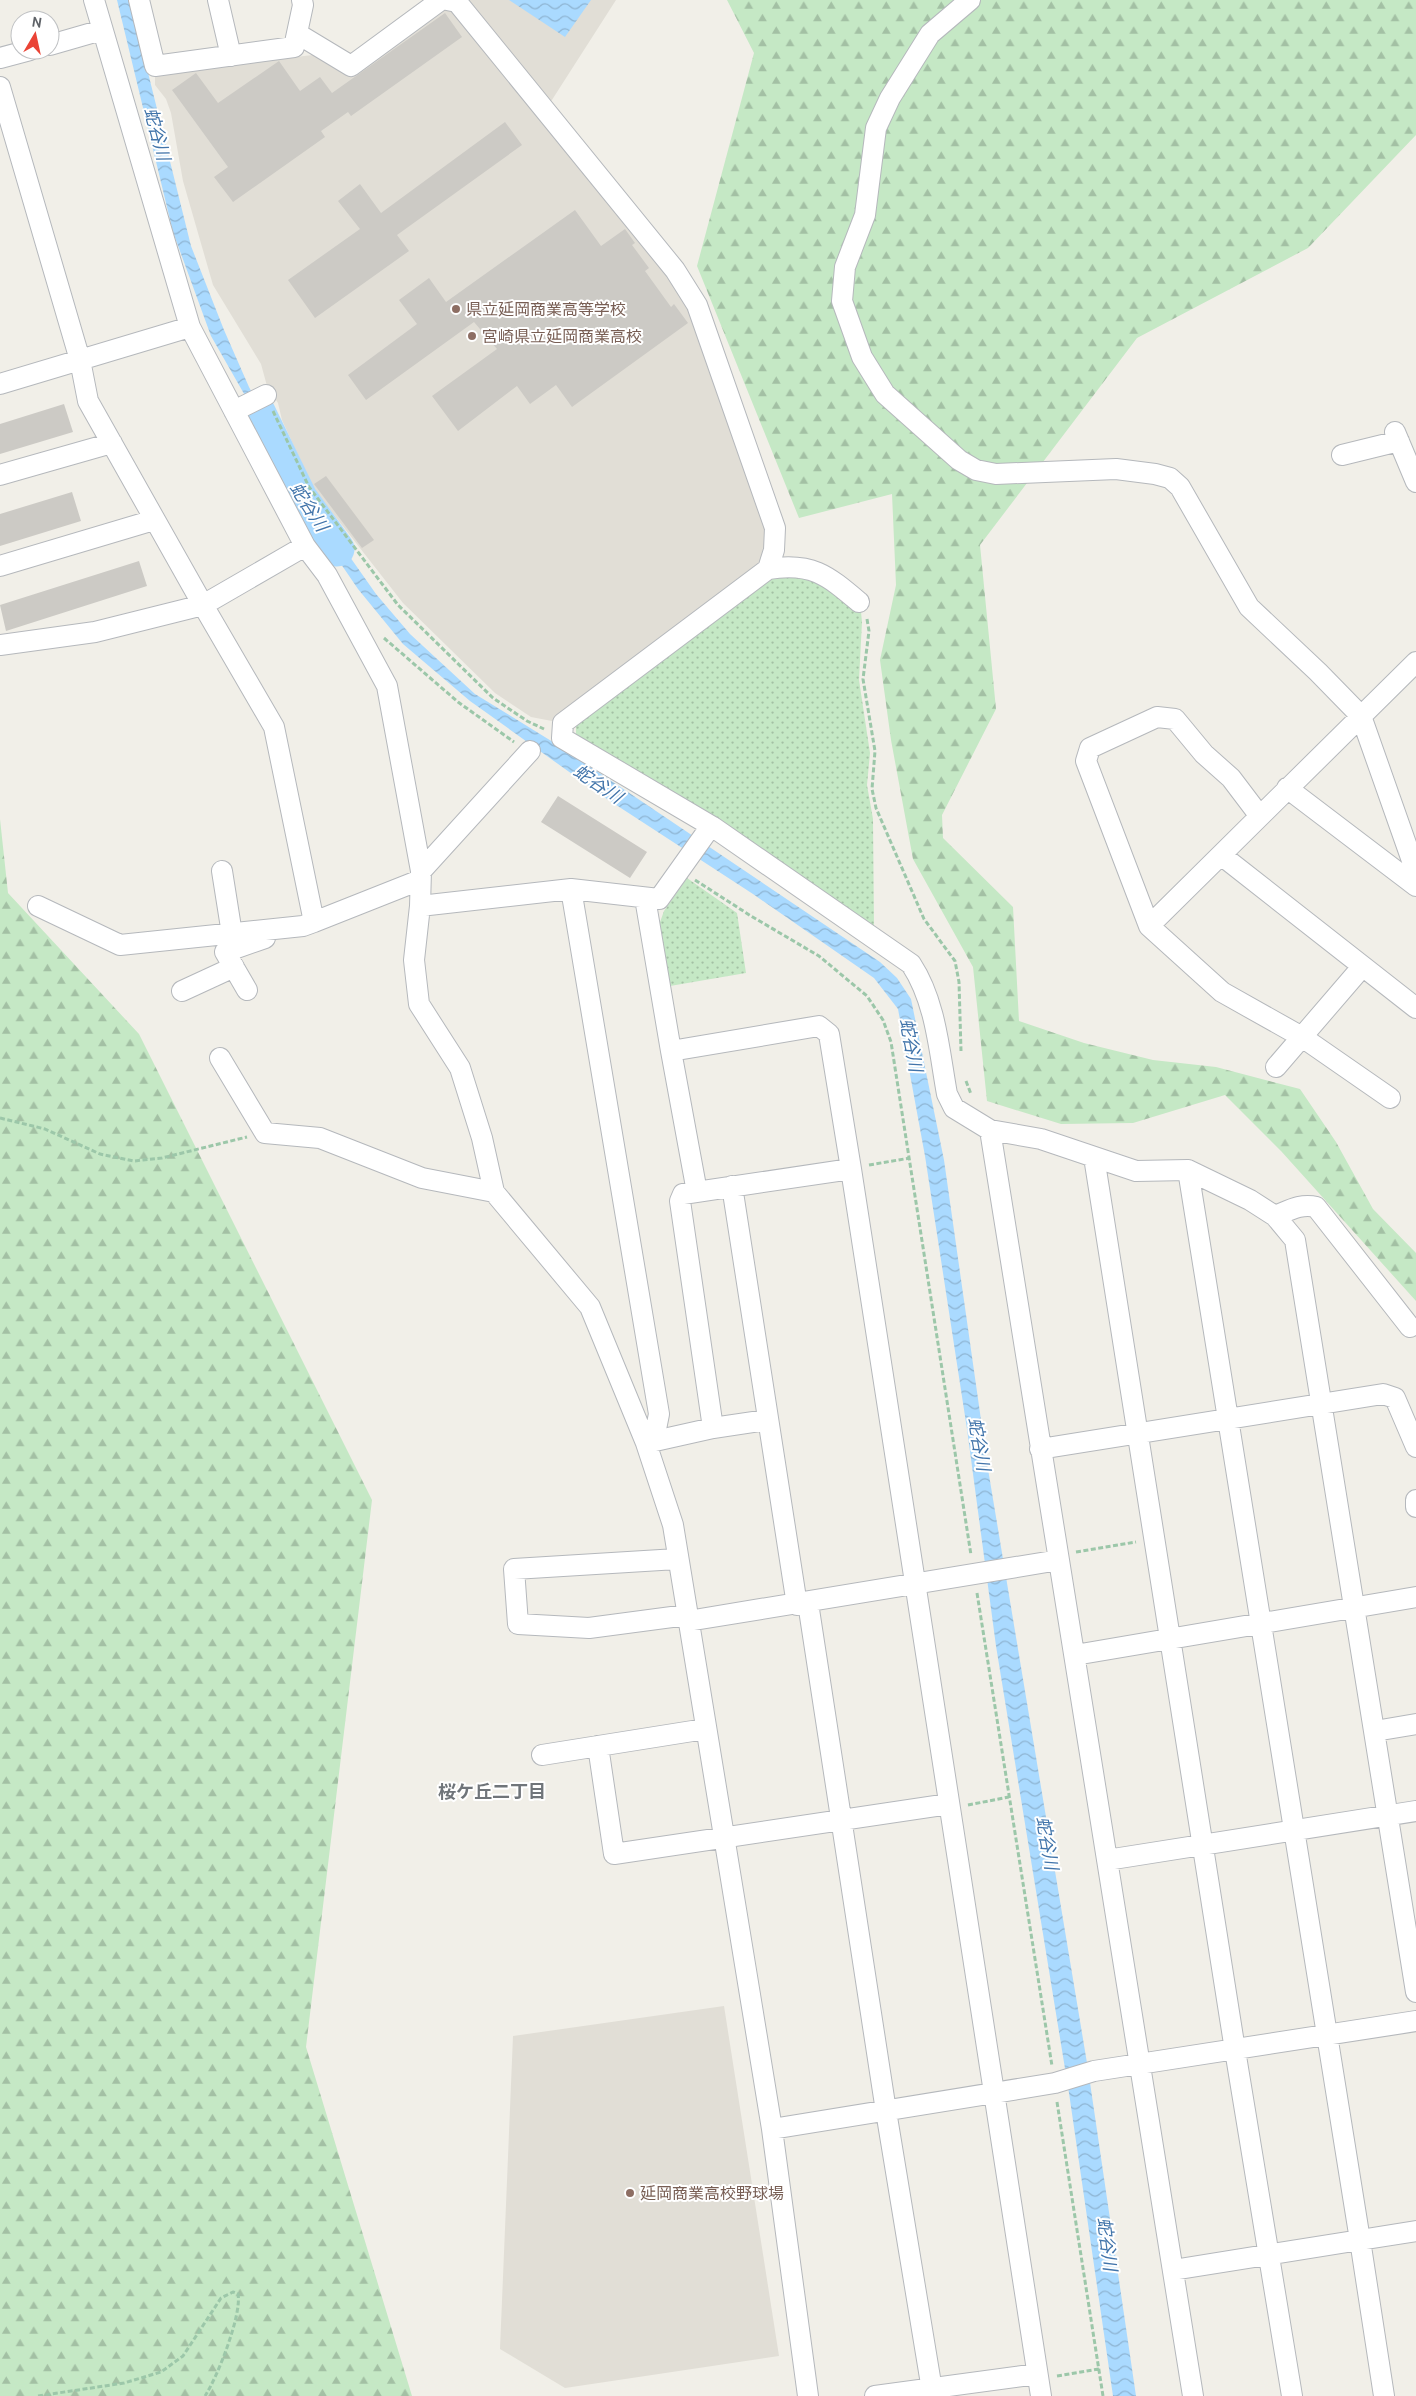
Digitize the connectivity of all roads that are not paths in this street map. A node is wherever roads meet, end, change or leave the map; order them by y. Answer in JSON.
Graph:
{"nodes":[{"id":1,"x":94,"y":0,"type":"edge"},
{"id":2,"x":139,"y":0,"type":"edge"},
{"id":3,"x":218,"y":0,"type":"edge"},
{"id":4,"x":302,"y":0,"type":"edge"},
{"id":5,"x":441,"y":0,"type":"edge"},
{"id":6,"x":446,"y":0,"type":"edge"},
{"id":7,"x":970,"y":0,"type":"edge"},
{"id":8,"x":102,"y":30,"type":"junction"},
{"id":9,"x":298,"y":34,"type":"junction"},
{"id":10,"x":60,"y":42,"type":"edge"},
{"id":11,"x":231,"y":56,"type":"junction"},
{"id":12,"x":0,"y":88,"type":"edge"},
{"id":13,"x":9,"y":153,"type":"edge"},
{"id":14,"x":190,"y":327,"type":"junction"},
{"id":15,"x":80,"y":360,"type":"junction"},
{"id":16,"x":0,"y":384,"type":"edge"},
{"id":17,"x":263,"y":397,"type":"road end"},
{"id":18,"x":235,"y":411,"type":"junction"},
{"id":19,"x":112,"y":443,"type":"junction"},
{"id":20,"x":1404,"y":446,"type":"edge"},
{"id":21,"x":1342,"y":455,"type":"dead end"},
{"id":22,"x":0,"y":475,"type":"edge"},
{"id":23,"x":1416,"y":482,"type":"edge"},
{"id":24,"x":154,"y":520,"type":"junction"},
{"id":25,"x":305,"y":546,"type":"junction"},
{"id":26,"x":0,"y":566,"type":"edge"},
{"id":27,"x":768,"y":568,"type":"junction"},
{"id":28,"x":859,"y":602,"type":"road end"},
{"id":29,"x":203,"y":605,"type":"junction"},
{"id":30,"x":0,"y":646,"type":"edge"},
{"id":31,"x":1416,"y":662,"type":"edge"},
{"id":32,"x":1360,"y":716,"type":"junction"},
{"id":33,"x":529,"y":752,"type":"road end"},
{"id":34,"x":1287,"y":788,"type":"junction"},
{"id":35,"x":1259,"y":816,"type":"junction"},
{"id":36,"x":710,"y":830,"type":"junction"},
{"id":37,"x":1409,"y":832,"type":"edge"},
{"id":38,"x":1221,"y":855,"type":"junction"},
{"id":39,"x":222,"y":871,"type":"dead end"},
{"id":40,"x":1416,"y":872,"type":"edge"},
{"id":41,"x":420,"y":876,"type":"junction"},
{"id":42,"x":1416,"y":886,"type":"edge"},
{"id":43,"x":571,"y":889,"type":"junction"},
{"id":44,"x":644,"y":898,"type":"junction"},
{"id":45,"x":38,"y":906,"type":"dead end"},
{"id":46,"x":420,"y":906,"type":"junction"},
{"id":47,"x":308,"y":924,"type":"junction"},
{"id":48,"x":1149,"y":926,"type":"junction"},
{"id":49,"x":232,"y":934,"type":"junction"},
{"id":50,"x":234,"y":966,"type":"junction"},
{"id":51,"x":1362,"y":967,"type":"junction"},
{"id":52,"x":248,"y":990,"type":"dead end"},
{"id":53,"x":182,"y":991,"type":"dead end"},
{"id":54,"x":1416,"y":1008,"type":"edge"},
{"id":55,"x":1302,"y":1037,"type":"junction"},
{"id":56,"x":671,"y":1051,"type":"junction"},
{"id":57,"x":220,"y":1058,"type":"dead end"},
{"id":58,"x":1276,"y":1067,"type":"dead end"},
{"id":59,"x":1390,"y":1098,"type":"dead end"},
{"id":60,"x":984,"y":1126,"type":"junction"},
{"id":61,"x":1094,"y":1157,"type":"junction"},
{"id":62,"x":851,"y":1168,"type":"junction"},
{"id":63,"x":1188,"y":1170,"type":"junction"},
{"id":64,"x":732,"y":1186,"type":"junction"},
{"id":65,"x":494,"y":1192,"type":"junction"},
{"id":66,"x":697,"y":1192,"type":"junction"},
{"id":67,"x":1275,"y":1216,"type":"junction"},
{"id":68,"x":1410,"y":1327,"type":"dead end"},
{"id":69,"x":1322,"y":1403,"type":"junction"},
{"id":70,"x":1229,"y":1417,"type":"junction"},
{"id":71,"x":767,"y":1420,"type":"junction"},
{"id":72,"x":713,"y":1428,"type":"junction"},
{"id":73,"x":1138,"y":1432,"type":"junction"},
{"id":74,"x":646,"y":1443,"type":"junction"},
{"id":75,"x":1416,"y":1447,"type":"edge"},
{"id":76,"x":1040,"y":1448,"type":"junction"},
{"id":77,"x":1416,"y":1500,"type":"edge"},
{"id":78,"x":1416,"y":1507,"type":"edge"},
{"id":79,"x":1059,"y":1557,"type":"junction"},
{"id":80,"x":677,"y":1559,"type":"junction"},
{"id":81,"x":916,"y":1585,"type":"junction"},
{"id":82,"x":1416,"y":1597,"type":"edge"},
{"id":83,"x":803,"y":1604,"type":"junction"},
{"id":84,"x":1355,"y":1609,"type":"junction"},
{"id":85,"x":688,"y":1618,"type":"junction"},
{"id":86,"x":1262,"y":1623,"type":"junction"},
{"id":87,"x":1170,"y":1639,"type":"junction"},
{"id":88,"x":1075,"y":1655,"type":"junction"},
{"id":89,"x":1416,"y":1724,"type":"edge"},
{"id":90,"x":705,"y":1729,"type":"junction"},
{"id":91,"x":1375,"y":1731,"type":"junction"},
{"id":92,"x":598,"y":1746,"type":"junction"},
{"id":93,"x":542,"y":1755,"type":"dead end"},
{"id":94,"x":950,"y":1806,"type":"junction"},
{"id":95,"x":1416,"y":1811,"type":"edge"},
{"id":96,"x":1386,"y":1816,"type":"junction"},
{"id":97,"x":842,"y":1822,"type":"junction"},
{"id":98,"x":1294,"y":1830,"type":"junction"},
{"id":99,"x":724,"y":1838,"type":"junction"},
{"id":100,"x":1203,"y":1844,"type":"junction"},
{"id":101,"x":1107,"y":1860,"type":"junction"},
{"id":102,"x":1409,"y":1898,"type":"edge"},
{"id":103,"x":1416,"y":1992,"type":"edge"},
{"id":104,"x":1416,"y":2021,"type":"edge"},
{"id":105,"x":1328,"y":2036,"type":"junction"},
{"id":106,"x":1235,"y":2050,"type":"junction"},
{"id":107,"x":1140,"y":2065,"type":"junction"},
{"id":108,"x":996,"y":2092,"type":"junction"},
{"id":109,"x":886,"y":2111,"type":"junction"},
{"id":110,"x":772,"y":2129,"type":"junction"},
{"id":111,"x":1416,"y":2231,"type":"edge"},
{"id":112,"x":1360,"y":2240,"type":"junction"},
{"id":113,"x":1270,"y":2255,"type":"junction"},
{"id":114,"x":1173,"y":2270,"type":"junction"},
{"id":115,"x":1039,"y":2383,"type":"edge"},
{"id":116,"x":932,"y":2392,"type":"edge"},
{"id":117,"x":808,"y":2396,"type":"edge"},
{"id":118,"x":875,"y":2396,"type":"edge"},
{"id":119,"x":1193,"y":2396,"type":"edge"},
{"id":120,"x":1292,"y":2396,"type":"edge"},
{"id":121,"x":1384,"y":2396,"type":"edge"}],
"edges":[{"from":1,"to":8,"type":"street"},
{"from":2,"to":11,"type":"street"},
{"from":3,"to":11,"type":"street"},
{"from":4,"to":9,"type":"street"},
{"from":5,"to":9,"type":"street"},
{"from":6,"to":27,"type":"street"},
{"from":7,"to":32,"type":"street"},
{"from":8,"to":10,"type":"street"},
{"from":8,"to":14,"type":"street"},
{"from":9,"to":11,"type":"street"},
{"from":12,"to":13,"type":"street"},
{"from":13,"to":15,"type":"street"},
{"from":14,"to":15,"type":"street"},
{"from":14,"to":18,"type":"street"},
{"from":15,"to":16,"type":"street"},
{"from":15,"to":19,"type":"street"},
{"from":17,"to":18,"type":"street"},
{"from":18,"to":25,"type":"street"},
{"from":19,"to":22,"type":"street"},
{"from":19,"to":24,"type":"street"},
{"from":20,"to":21,"type":"street"},
{"from":20,"to":23,"type":"street"},
{"from":24,"to":26,"type":"street"},
{"from":24,"to":29,"type":"street"},
{"from":25,"to":29,"type":"street"},
{"from":25,"to":41,"type":"street"},
{"from":27,"to":28,"type":"street"},
{"from":27,"to":36,"type":"street"},
{"from":29,"to":30,"type":"street"},
{"from":29,"to":47,"type":"street"},
{"from":31,"to":32,"type":"street"},
{"from":32,"to":34,"type":"street"},
{"from":32,"to":37,"type":"street"},
{"from":33,"to":41,"type":"street"},
{"from":34,"to":35,"type":"street"},
{"from":34,"to":42,"type":"street"},
{"from":35,"to":38,"type":"street"},
{"from":35,"to":48,"type":"street"},
{"from":36,"to":44,"type":"street"},
{"from":36,"to":60,"type":"street"},
{"from":37,"to":40,"type":"street"},
{"from":38,"to":48,"type":"street"},
{"from":38,"to":51,"type":"street"},
{"from":39,"to":49,"type":"street"},
{"from":41,"to":46,"type":"street"},
{"from":41,"to":47,"type":"street"},
{"from":43,"to":44,"type":"street"},
{"from":43,"to":46,"type":"street"},
{"from":43,"to":74,"type":"street"},
{"from":44,"to":56,"type":"street"},
{"from":45,"to":49,"type":"street"},
{"from":46,"to":65,"type":"street"},
{"from":47,"to":49,"type":"street"},
{"from":47,"to":50,"type":"street"},
{"from":48,"to":55,"type":"street"},
{"from":50,"to":52,"type":"street"},
{"from":50,"to":53,"type":"street"},
{"from":51,"to":54,"type":"street"},
{"from":51,"to":55,"type":"street"},
{"from":55,"to":58,"type":"street"},
{"from":55,"to":59,"type":"street"},
{"from":56,"to":62,"type":"street"},
{"from":56,"to":66,"type":"street"},
{"from":57,"to":65,"type":"street"},
{"from":60,"to":61,"type":"street"},
{"from":60,"to":76,"type":"street"},
{"from":61,"to":63,"type":"street"},
{"from":61,"to":73,"type":"street"},
{"from":62,"to":64,"type":"street"},
{"from":62,"to":81,"type":"street"},
{"from":63,"to":67,"type":"street"},
{"from":63,"to":70,"type":"street"},
{"from":64,"to":66,"type":"street"},
{"from":64,"to":71,"type":"street"},
{"from":65,"to":74,"type":"street"},
{"from":66,"to":72,"type":"street"},
{"from":67,"to":68,"type":"street"},
{"from":67,"to":69,"type":"street"},
{"from":69,"to":70,"type":"street"},
{"from":69,"to":75,"type":"street"},
{"from":69,"to":84,"type":"street"},
{"from":70,"to":73,"type":"street"},
{"from":70,"to":86,"type":"street"},
{"from":71,"to":72,"type":"street"},
{"from":71,"to":83,"type":"street"},
{"from":72,"to":74,"type":"street"},
{"from":73,"to":76,"type":"street"},
{"from":73,"to":87,"type":"street"},
{"from":74,"to":80,"type":"street"},
{"from":76,"to":79,"type":"street"},
{"from":77,"to":78,"type":"street"},
{"from":79,"to":81,"type":"street"},
{"from":79,"to":88,"type":"street"},
{"from":80,"to":85,"type":"street"},
{"from":80,"to":85,"type":"street"},
{"from":81,"to":83,"type":"street"},
{"from":81,"to":94,"type":"street"},
{"from":82,"to":84,"type":"street"},
{"from":83,"to":85,"type":"street"},
{"from":83,"to":97,"type":"street"},
{"from":84,"to":86,"type":"street"},
{"from":84,"to":91,"type":"street"},
{"from":85,"to":90,"type":"street"},
{"from":86,"to":87,"type":"street"},
{"from":86,"to":98,"type":"street"},
{"from":87,"to":88,"type":"street"},
{"from":87,"to":100,"type":"street"},
{"from":88,"to":101,"type":"street"},
{"from":89,"to":91,"type":"street"},
{"from":90,"to":92,"type":"street"},
{"from":90,"to":99,"type":"street"},
{"from":91,"to":96,"type":"street"},
{"from":92,"to":93,"type":"street"},
{"from":92,"to":99,"type":"street"},
{"from":94,"to":97,"type":"street"},
{"from":94,"to":108,"type":"street"},
{"from":95,"to":96,"type":"street"},
{"from":96,"to":98,"type":"street"},
{"from":96,"to":102,"type":"street"},
{"from":97,"to":99,"type":"street"},
{"from":97,"to":109,"type":"street"},
{"from":98,"to":100,"type":"street"},
{"from":98,"to":105,"type":"street"},
{"from":99,"to":110,"type":"street"},
{"from":100,"to":101,"type":"street"},
{"from":100,"to":106,"type":"street"},
{"from":101,"to":107,"type":"street"},
{"from":102,"to":103,"type":"street"},
{"from":104,"to":105,"type":"street"},
{"from":105,"to":106,"type":"street"},
{"from":105,"to":112,"type":"street"},
{"from":106,"to":107,"type":"street"},
{"from":106,"to":113,"type":"street"},
{"from":107,"to":108,"type":"street"},
{"from":107,"to":114,"type":"street"},
{"from":108,"to":109,"type":"street"},
{"from":108,"to":115,"type":"street"},
{"from":109,"to":110,"type":"street"},
{"from":109,"to":116,"type":"street"},
{"from":110,"to":117,"type":"street"},
{"from":111,"to":112,"type":"street"},
{"from":112,"to":113,"type":"street"},
{"from":112,"to":121,"type":"street"},
{"from":113,"to":114,"type":"street"},
{"from":113,"to":120,"type":"street"},
{"from":114,"to":119,"type":"street"},
{"from":115,"to":116,"type":"street"},
{"from":116,"to":118,"type":"street"}]}
